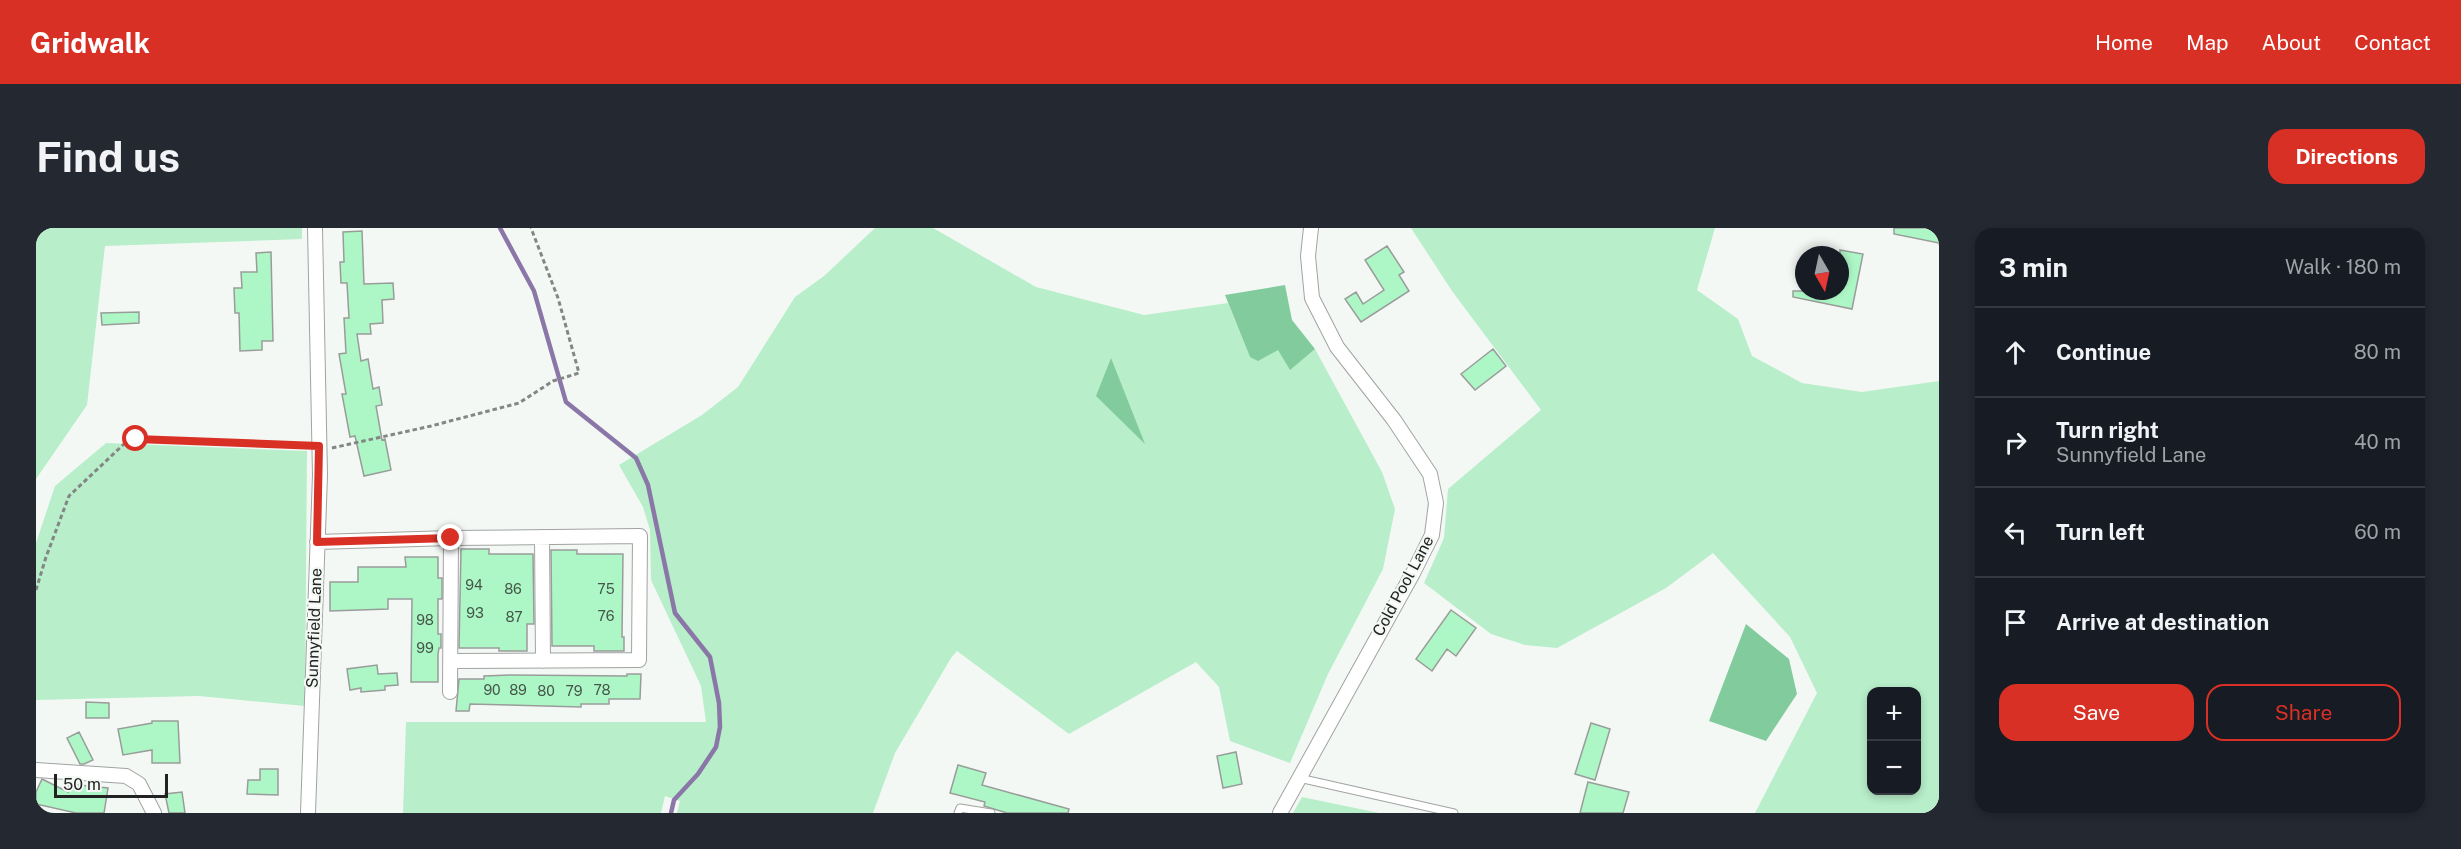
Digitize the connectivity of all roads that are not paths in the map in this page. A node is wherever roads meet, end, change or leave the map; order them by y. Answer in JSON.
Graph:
{"nodes":[{"id":1,"x":315,"y":228,"type":"edge"},
{"id":2,"x":1311,"y":228,"type":"edge"},
{"id":3,"x":542,"y":537,"type":"junction"},
{"id":4,"x":451,"y":538,"type":"junction"},
{"id":5,"x":317,"y":542,"type":"junction"},
{"id":6,"x":450,"y":661,"type":"junction"},
{"id":7,"x":543,"y":661,"type":"junction"},
{"id":8,"x":450,"y":692,"type":"dead end"},
{"id":9,"x":36,"y":770,"type":"edge"},
{"id":10,"x":1299,"y":778,"type":"junction"},
{"id":11,"x":154,"y":813,"type":"edge"},
{"id":12,"x":309,"y":813,"type":"edge"},
{"id":13,"x":958,"y":813,"type":"edge"},
{"id":14,"x":991,"y":813,"type":"edge"},
{"id":15,"x":1280,"y":813,"type":"edge"},
{"id":16,"x":1454,"y":813,"type":"edge"}],
"edges":[{"from":1,"to":5,"type":"street","name":"Sunnyfield Lane"},
{"from":2,"to":10,"type":"street","name":"Cold Pool Lane"},
{"from":3,"to":4,"type":"street"},
{"from":3,"to":7,"type":"street"},
{"from":3,"to":7,"type":"street"},
{"from":4,"to":5,"type":"street"},
{"from":4,"to":6,"type":"street"},
{"from":5,"to":12,"type":"street","name":"Sunnyfield Lane"},
{"from":6,"to":7,"type":"street"},
{"from":6,"to":8,"type":"street"},
{"from":9,"to":11,"type":"street"},
{"from":10,"to":15,"type":"street","name":"Cold Pool Lane"},
{"from":10,"to":16,"type":"lane"},
{"from":13,"to":14,"type":"lane"}]}
